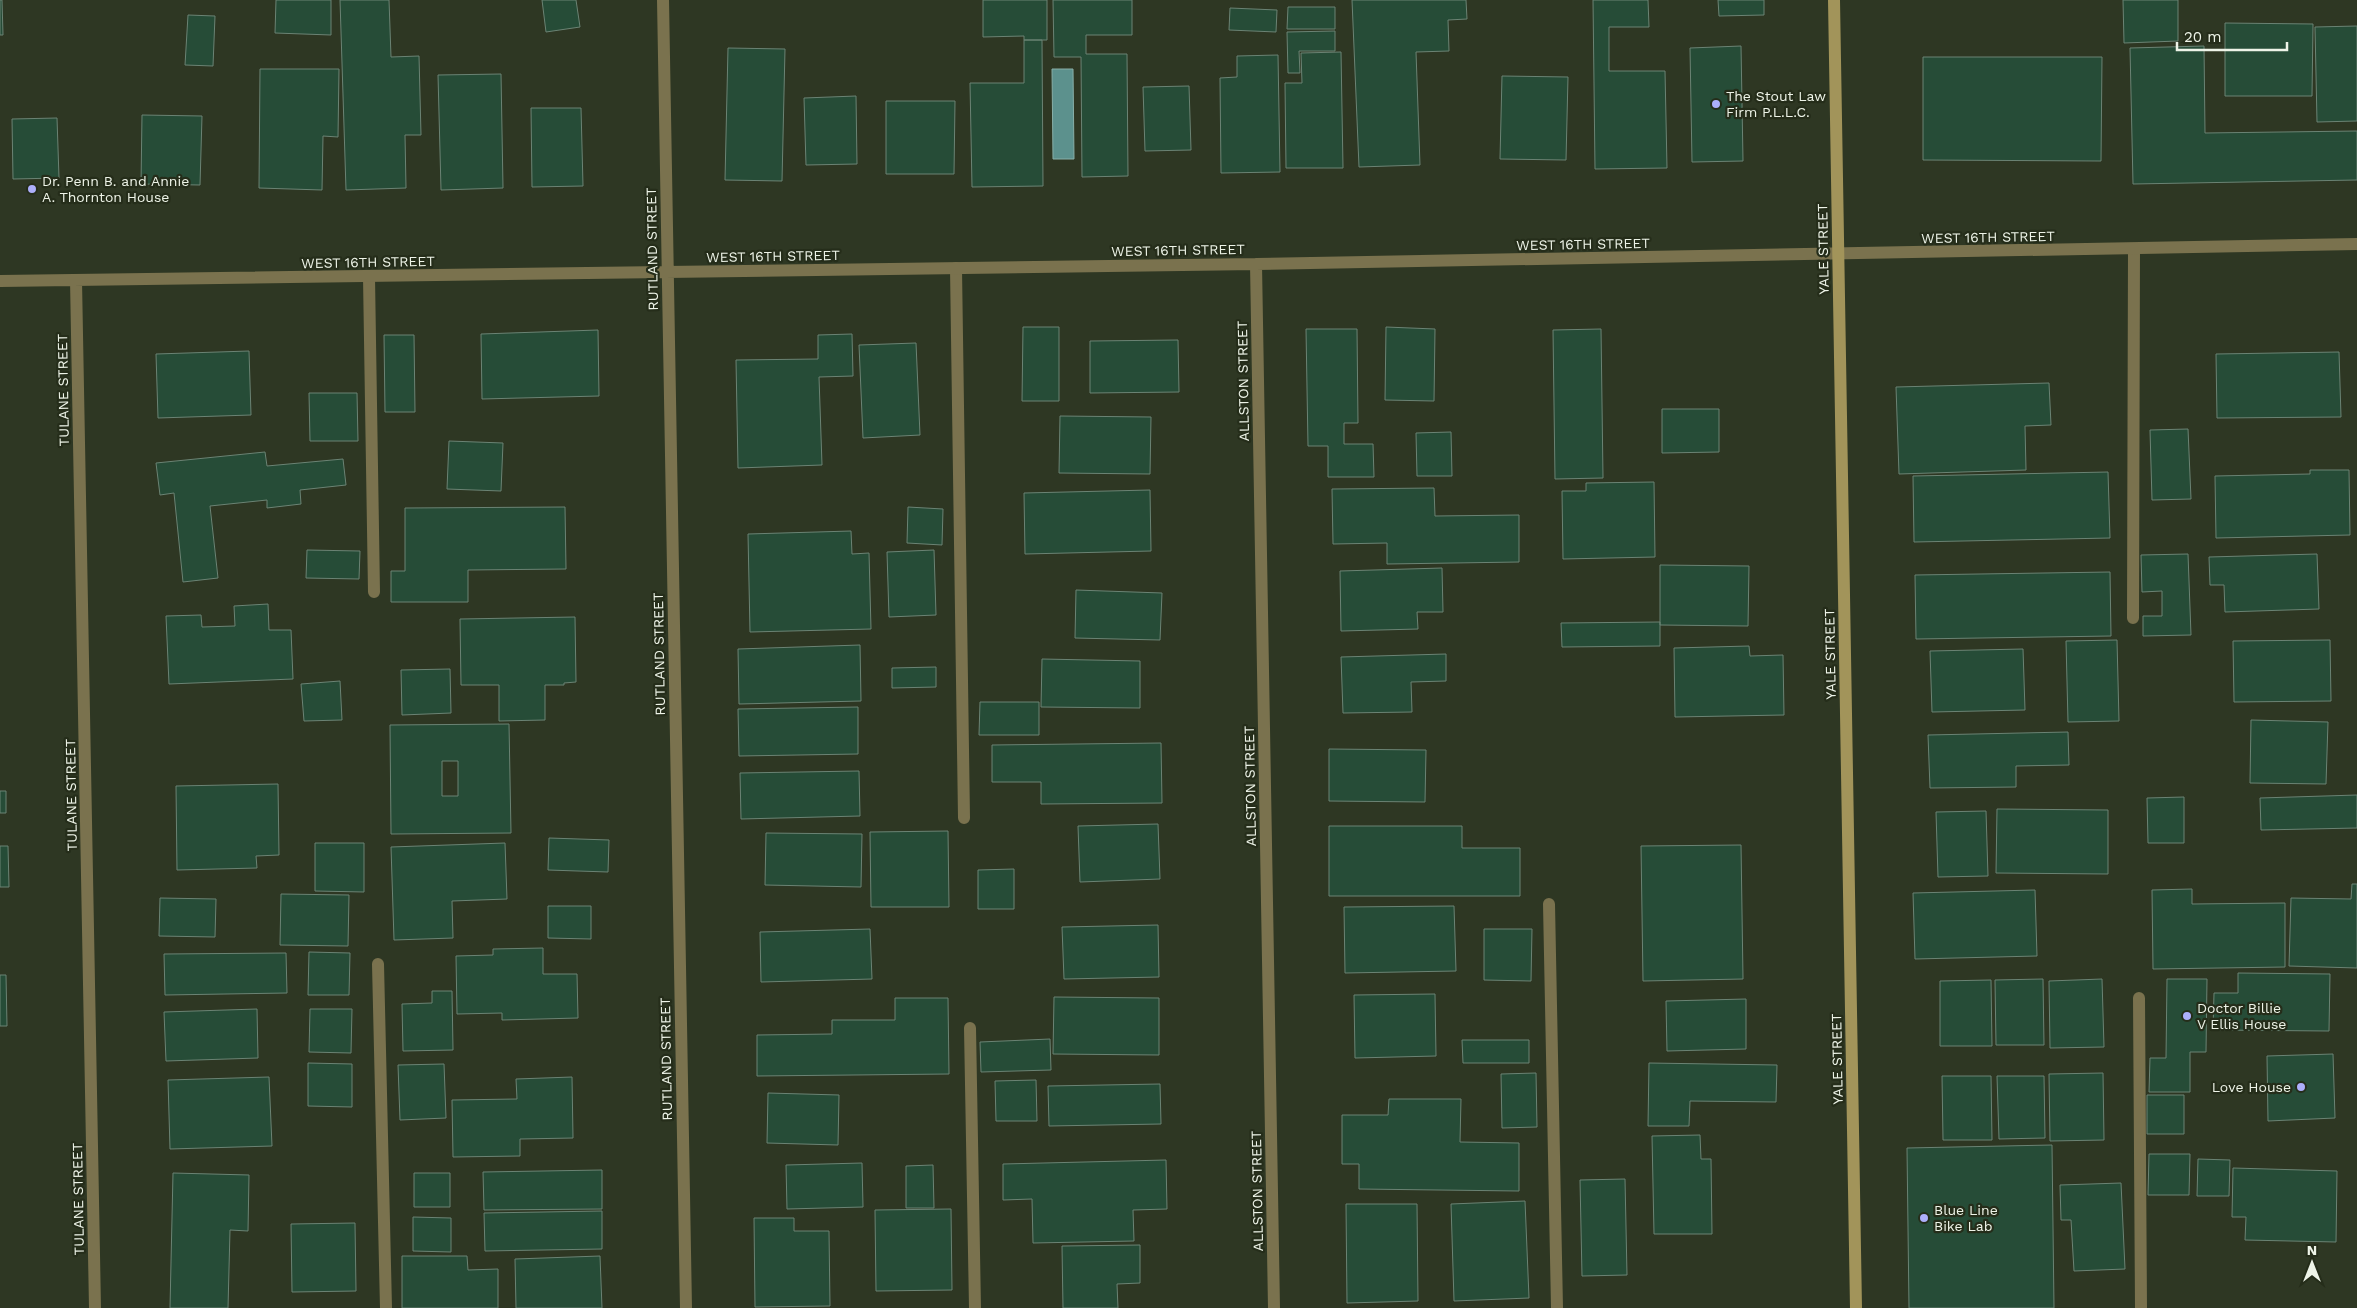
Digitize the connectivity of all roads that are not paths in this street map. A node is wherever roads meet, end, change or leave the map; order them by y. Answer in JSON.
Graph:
{"nodes":[{"id":1,"x":663,"y":0,"type":"edge"},
{"id":2,"x":1834,"y":0,"type":"edge"},
{"id":3,"x":2357,"y":244,"type":"edge"},
{"id":4,"x":2134,"y":249,"type":"junction"},
{"id":5,"x":1838,"y":255,"type":"junction"},
{"id":6,"x":1256,"y":264,"type":"junction"},
{"id":7,"x":956,"y":268,"type":"junction"},
{"id":8,"x":668,"y":272,"type":"junction"},
{"id":9,"x":370,"y":277,"type":"junction"},
{"id":10,"x":76,"y":280,"type":"junction"},
{"id":11,"x":0,"y":281,"type":"edge"},
{"id":12,"x":374,"y":592,"type":"dead end"},
{"id":13,"x":2133,"y":618,"type":"dead end"},
{"id":14,"x":964,"y":818,"type":"dead end"},
{"id":15,"x":1549,"y":904,"type":"dead end"},
{"id":16,"x":378,"y":964,"type":"dead end"},
{"id":17,"x":2140,"y":998,"type":"dead end"},
{"id":18,"x":970,"y":1028,"type":"dead end"},
{"id":19,"x":95,"y":1308,"type":"edge"},
{"id":20,"x":386,"y":1308,"type":"edge"},
{"id":21,"x":686,"y":1308,"type":"edge"},
{"id":22,"x":975,"y":1308,"type":"edge"},
{"id":23,"x":1274,"y":1308,"type":"edge"},
{"id":24,"x":1557,"y":1308,"type":"edge"},
{"id":25,"x":1856,"y":1308,"type":"edge"},
{"id":26,"x":2141,"y":1308,"type":"edge"}],
"edges":[{"from":1,"to":8,"type":"street","name":"RUTLAND STREET"},
{"from":2,"to":5,"type":"main road","name":"YALE STREET"},
{"from":3,"to":4,"type":"street","name":"WEST 16TH STREET"},
{"from":4,"to":5,"type":"street","name":"WEST 16TH STREET"},
{"from":4,"to":13,"type":"street"},
{"from":5,"to":6,"type":"street","name":"WEST 16TH STREET"},
{"from":5,"to":25,"type":"main road","name":"YALE STREET"},
{"from":6,"to":7,"type":"street","name":"WEST 16TH STREET"},
{"from":6,"to":23,"type":"street","name":"ALLSTON STREET"},
{"from":7,"to":8,"type":"street","name":"WEST 16TH STREET"},
{"from":7,"to":14,"type":"street"},
{"from":8,"to":9,"type":"street","name":"WEST 16TH STREET"},
{"from":8,"to":21,"type":"street","name":"RUTLAND STREET"},
{"from":9,"to":10,"type":"street","name":"WEST 16TH STREET"},
{"from":9,"to":12,"type":"street"},
{"from":10,"to":11,"type":"street","name":"WEST 16TH STREET"},
{"from":10,"to":19,"type":"street","name":"TULANE STREET"},
{"from":15,"to":24,"type":"street"},
{"from":16,"to":20,"type":"street"},
{"from":17,"to":26,"type":"street"},
{"from":18,"to":22,"type":"street"}]}
